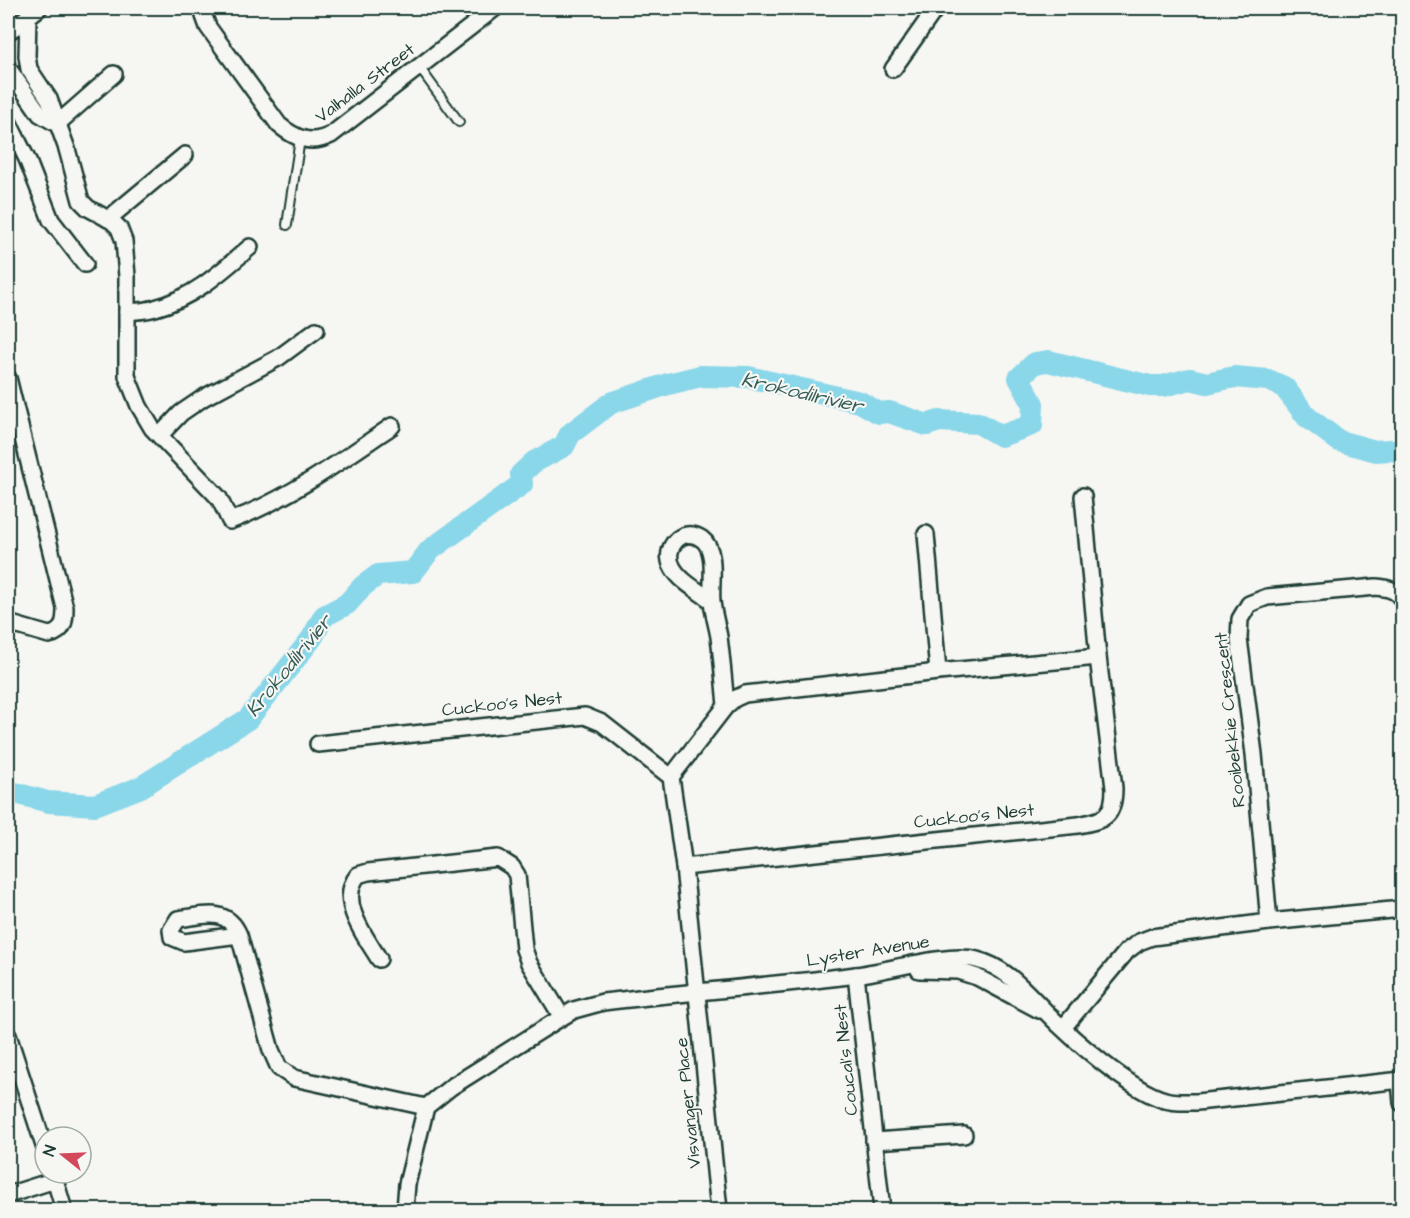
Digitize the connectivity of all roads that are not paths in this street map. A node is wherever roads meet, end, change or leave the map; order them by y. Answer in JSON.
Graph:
{"nodes":[{"id":1,"x":205,"y":8,"type":"edge"},
{"id":2,"x":495,"y":8,"type":"edge"},
{"id":3,"x":936,"y":8,"type":"edge"},
{"id":4,"x":34,"y":12,"type":"edge"},
{"id":5,"x":8,"y":32,"type":"edge"},
{"id":6,"x":28,"y":61,"type":"junction"},
{"id":7,"x":419,"y":67,"type":"junction"},
{"id":8,"x":8,"y":69,"type":"edge"},
{"id":9,"x":893,"y":69,"type":"dead end"},
{"id":10,"x":114,"y":74,"type":"dead end"},
{"id":11,"x":8,"y":121,"type":"edge"},
{"id":12,"x":459,"y":122,"type":"dead end"},
{"id":13,"x":57,"y":124,"type":"junction"},
{"id":14,"x":300,"y":139,"type":"junction"},
{"id":15,"x":185,"y":155,"type":"dead end"},
{"id":16,"x":108,"y":219,"type":"junction"},
{"id":17,"x":287,"y":225,"type":"dead end"},
{"id":18,"x":250,"y":247,"type":"dead end"},
{"id":19,"x":85,"y":264,"type":"dead end"},
{"id":20,"x":127,"y":312,"type":"junction"},
{"id":21,"x":316,"y":330,"type":"dead end"},
{"id":22,"x":8,"y":378,"type":"edge"},
{"id":23,"x":392,"y":426,"type":"dead end"},
{"id":24,"x":160,"y":435,"type":"junction"},
{"id":25,"x":1083,"y":496,"type":"dead end"},
{"id":26,"x":926,"y":534,"type":"dead end"},
{"id":27,"x":1402,"y":598,"type":"edge"},
{"id":28,"x":712,"y":601,"type":"dead end"},
{"id":29,"x":8,"y":623,"type":"edge"},
{"id":30,"x":1098,"y":657,"type":"junction"},
{"id":31,"x":938,"y":672,"type":"junction"},
{"id":32,"x":726,"y":706,"type":"junction"},
{"id":33,"x":318,"y":744,"type":"dead end"},
{"id":34,"x":671,"y":777,"type":"junction"},
{"id":35,"x":684,"y":867,"type":"junction"},
{"id":36,"x":1402,"y":909,"type":"edge"},
{"id":37,"x":1269,"y":922,"type":"junction"},
{"id":38,"x":239,"y":935,"type":"dead end"},
{"id":39,"x":379,"y":959,"type":"dead end"},
{"id":40,"x":856,"y":975,"type":"junction"},
{"id":41,"x":695,"y":991,"type":"junction"},
{"id":42,"x":562,"y":1017,"type":"junction"},
{"id":43,"x":1063,"y":1028,"type":"junction"},
{"id":44,"x":8,"y":1035,"type":"edge"},
{"id":45,"x":14,"y":1078,"type":"edge"},
{"id":46,"x":1401,"y":1080,"type":"edge"},
{"id":47,"x":1402,"y":1103,"type":"edge"},
{"id":48,"x":426,"y":1107,"type":"junction"},
{"id":49,"x":35,"y":1125,"type":"edge"},
{"id":50,"x":964,"y":1135,"type":"dead end"},
{"id":51,"x":874,"y":1141,"type":"junction"},
{"id":52,"x":33,"y":1185,"type":"edge"},
{"id":53,"x":57,"y":1185,"type":"edge"},
{"id":54,"x":8,"y":1195,"type":"edge"},
{"id":55,"x":64,"y":1210,"type":"edge"},
{"id":56,"x":405,"y":1210,"type":"edge"},
{"id":57,"x":719,"y":1210,"type":"edge"},
{"id":58,"x":882,"y":1210,"type":"edge"}],
"edges":[{"from":1,"to":14,"type":"street","name":"Valhalla Street"},
{"from":2,"to":7,"type":"street","name":"Valhalla Street"},
{"from":3,"to":9,"type":"street"},
{"from":4,"to":5,"type":"street"},
{"from":4,"to":6,"type":"street"},
{"from":6,"to":8,"type":"street"},
{"from":6,"to":13,"type":"street"},
{"from":7,"to":12,"type":"lane"},
{"from":7,"to":14,"type":"street","name":"Valhalla Street"},
{"from":8,"to":13,"type":"street"},
{"from":10,"to":13,"type":"street"},
{"from":11,"to":19,"type":"street"},
{"from":13,"to":16,"type":"street"},
{"from":14,"to":17,"type":"lane"},
{"from":15,"to":16,"type":"street"},
{"from":16,"to":20,"type":"street"},
{"from":18,"to":20,"type":"street"},
{"from":20,"to":24,"type":"street"},
{"from":21,"to":24,"type":"street"},
{"from":22,"to":29,"type":"street"},
{"from":23,"to":24,"type":"street"},
{"from":25,"to":30,"type":"street","name":"Cuckoo's Nest"},
{"from":26,"to":31,"type":"street"},
{"from":27,"to":37,"type":"street","name":"Rooibekkie Crescent"},
{"from":28,"to":32,"type":"street"},
{"from":30,"to":31,"type":"street"},
{"from":30,"to":35,"type":"street","name":"Cuckoo's Nest"},
{"from":31,"to":32,"type":"street"},
{"from":32,"to":34,"type":"street"},
{"from":33,"to":34,"type":"street","name":"Cuckoo's Nest"},
{"from":34,"to":35,"type":"street"},
{"from":35,"to":41,"type":"street"},
{"from":36,"to":37,"type":"street"},
{"from":37,"to":43,"type":"street"},
{"from":38,"to":48,"type":"street"},
{"from":39,"to":42,"type":"street"},
{"from":40,"to":41,"type":"street","name":"Lyster Avenue"},
{"from":40,"to":43,"type":"street","name":"Lyster Avenue"},
{"from":40,"to":51,"type":"street","name":"Coucal's Nest"},
{"from":41,"to":42,"type":"street","name":"Lyster Avenue"},
{"from":41,"to":57,"type":"street","name":"Visvanger Place"},
{"from":42,"to":48,"type":"street","name":"Lyster Avenue"},
{"from":43,"to":46,"type":"street","name":"Lyster Avenue"},
{"from":44,"to":45,"type":"street"},
{"from":45,"to":49,"type":"street"},
{"from":46,"to":47,"type":"street"},
{"from":48,"to":56,"type":"street"},
{"from":50,"to":51,"type":"street"},
{"from":51,"to":58,"type":"street","name":"Coucal's Nest"},
{"from":52,"to":54,"type":"street"},
{"from":53,"to":55,"type":"street"}]}
